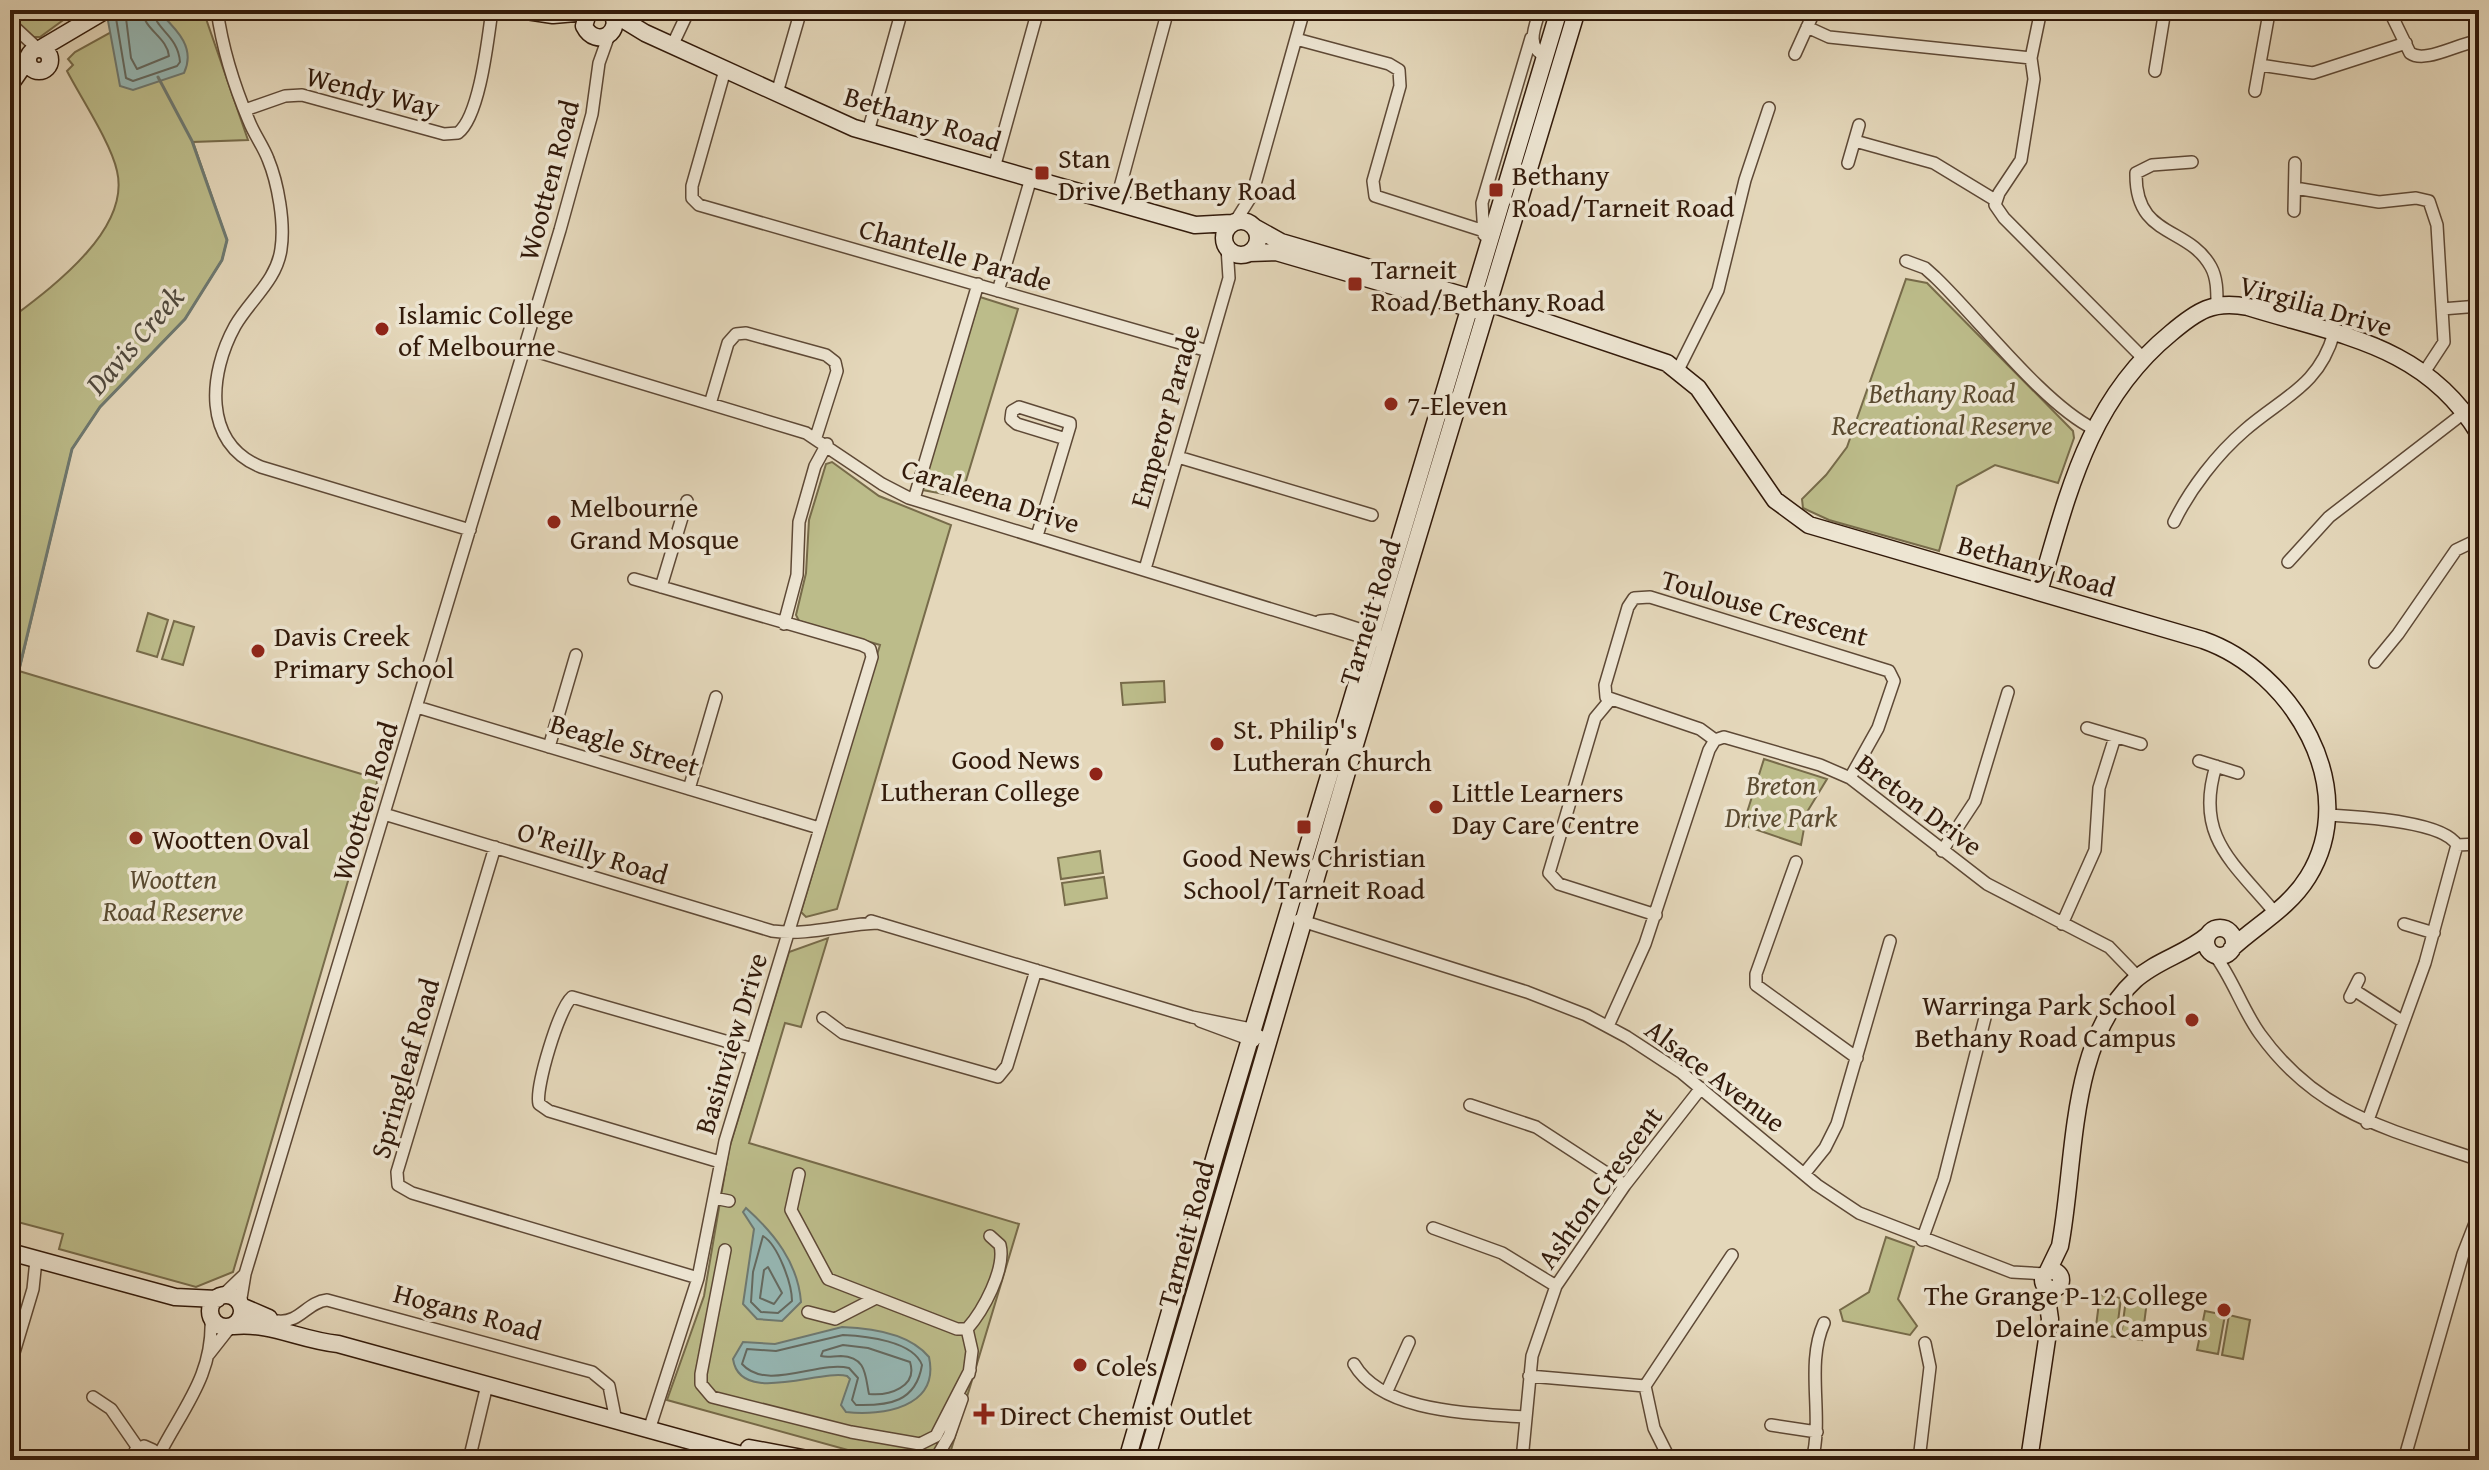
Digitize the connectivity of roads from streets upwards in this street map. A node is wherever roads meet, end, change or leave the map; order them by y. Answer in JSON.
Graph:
{"nodes":[{"id":1,"x":106,"y":10,"type":"edge"},
{"id":2,"x":492,"y":10,"type":"edge"},
{"id":3,"x":520,"y":10,"type":"edge"},
{"id":4,"x":689,"y":10,"type":"edge"},
{"id":5,"x":801,"y":10,"type":"edge"},
{"id":6,"x":902,"y":10,"type":"edge"},
{"id":7,"x":1038,"y":10,"type":"edge"},
{"id":8,"x":1168,"y":10,"type":"edge"},
{"id":9,"x":1304,"y":10,"type":"edge"},
{"id":10,"x":1540,"y":10,"type":"edge"},
{"id":11,"x":1559,"y":10,"type":"edge"},
{"id":12,"x":1570,"y":10,"type":"edge"},
{"id":13,"x":1577,"y":10,"type":"edge"},
{"id":14,"x":2041,"y":10,"type":"edge"},
{"id":15,"x":2165,"y":10,"type":"edge"},
{"id":16,"x":2389,"y":10,"type":"edge"},
{"id":17,"x":588,"y":11,"type":"edge"},
{"id":18,"x":612,"y":12,"type":"edge"},
{"id":19,"x":1814,"y":12,"type":"dead end"},
{"id":20,"x":2269,"y":13,"type":"dead end"},
{"id":21,"x":216,"y":14,"type":"edge"},
{"id":22,"x":553,"y":15,"type":"junction"},
{"id":23,"x":1807,"y":27,"type":"junction"},
{"id":24,"x":14,"y":28,"type":"edge"},
{"id":25,"x":588,"y":33,"type":"junction"},
{"id":26,"x":645,"y":33,"type":"junction"},
{"id":27,"x":611,"y":34,"type":"junction"},
{"id":28,"x":1531,"y":38,"type":"junction"},
{"id":29,"x":1296,"y":39,"type":"junction"},
{"id":30,"x":2479,"y":41,"type":"edge"},
{"id":31,"x":2406,"y":43,"type":"junction"},
{"id":32,"x":672,"y":46,"type":"junction"},
{"id":33,"x":1795,"y":54,"type":"dead end"},
{"id":34,"x":1545,"y":56,"type":"junction"},
{"id":35,"x":37,"y":57,"type":"junction"},
{"id":36,"x":2031,"y":58,"type":"junction"},
{"id":37,"x":599,"y":63,"type":"junction"},
{"id":38,"x":2260,"y":65,"type":"junction"},
{"id":39,"x":725,"y":70,"type":"junction"},
{"id":40,"x":2155,"y":71,"type":"dead end"},
{"id":41,"x":13,"y":83,"type":"edge"},
{"id":42,"x":2255,"y":91,"type":"dead end"},
{"id":43,"x":777,"y":93,"type":"junction"},
{"id":44,"x":1769,"y":108,"type":"dead end"},
{"id":45,"x":245,"y":110,"type":"junction"},
{"id":46,"x":1859,"y":125,"type":"dead end"},
{"id":47,"x":868,"y":132,"type":"junction"},
{"id":48,"x":1855,"y":141,"type":"junction"},
{"id":49,"x":2192,"y":162,"type":"dead end"},
{"id":50,"x":1848,"y":163,"type":"dead end"},
{"id":51,"x":2295,"y":163,"type":"dead end"},
{"id":52,"x":994,"y":168,"type":"junction"},
{"id":53,"x":1031,"y":178,"type":"junction"},
{"id":54,"x":2295,"y":188,"type":"junction"},
{"id":55,"x":1995,"y":200,"type":"junction"},
{"id":56,"x":1116,"y":202,"type":"junction"},
{"id":57,"x":2294,"y":211,"type":"dead end"},
{"id":58,"x":1243,"y":224,"type":"junction"},
{"id":59,"x":1195,"y":225,"type":"junction"},
{"id":60,"x":1485,"y":233,"type":"junction"},
{"id":61,"x":1226,"y":246,"type":"junction"},
{"id":62,"x":1248,"y":254,"type":"junction"},
{"id":63,"x":1906,"y":261,"type":"dead end"},
{"id":64,"x":1229,"y":278,"type":"junction"},
{"id":65,"x":978,"y":284,"type":"junction"},
{"id":66,"x":998,"y":291,"type":"junction"},
{"id":67,"x":1470,"y":303,"type":"junction"},
{"id":68,"x":2217,"y":304,"type":"junction"},
{"id":69,"x":2479,"y":306,"type":"edge"},
{"id":70,"x":1488,"y":308,"type":"junction"},
{"id":71,"x":2442,"y":309,"type":"junction"},
{"id":72,"x":2334,"y":333,"type":"junction"},
{"id":73,"x":525,"y":348,"type":"junction"},
{"id":74,"x":1208,"y":351,"type":"junction"},
{"id":75,"x":2142,"y":357,"type":"junction"},
{"id":76,"x":1678,"y":370,"type":"junction"},
{"id":77,"x":2425,"y":371,"type":"junction"},
{"id":78,"x":710,"y":404,"type":"junction"},
{"id":79,"x":2465,"y":412,"type":"junction"},
{"id":80,"x":2094,"y":429,"type":"junction"},
{"id":81,"x":2479,"y":434,"type":"edge"},
{"id":82,"x":1066,"y":439,"type":"junction"},
{"id":83,"x":822,"y":441,"type":"junction"},
{"id":84,"x":1178,"y":457,"type":"junction"},
{"id":85,"x":914,"y":499,"type":"junction"},
{"id":86,"x":687,"y":501,"type":"dead end"},
{"id":87,"x":1372,"y":515,"type":"dead end"},
{"id":88,"x":2174,"y":522,"type":"dead end"},
{"id":89,"x":470,"y":530,"type":"junction"},
{"id":90,"x":1037,"y":536,"type":"junction"},
{"id":91,"x":2479,"y":539,"type":"edge"},
{"id":92,"x":2288,"y":562,"type":"dead end"},
{"id":93,"x":1145,"y":569,"type":"junction"},
{"id":94,"x":634,"y":579,"type":"dead end"},
{"id":95,"x":661,"y":587,"type":"junction"},
{"id":96,"x":2039,"y":592,"type":"junction"},
{"id":97,"x":784,"y":624,"type":"junction"},
{"id":98,"x":1377,"y":638,"type":"junction"},
{"id":99,"x":576,"y":655,"type":"dead end"},
{"id":100,"x":2375,"y":662,"type":"dead end"},
{"id":101,"x":2008,"y":692,"type":"dead end"},
{"id":102,"x":716,"y":697,"type":"dead end"},
{"id":103,"x":1610,"y":700,"type":"junction"},
{"id":104,"x":417,"y":707,"type":"junction"},
{"id":105,"x":2087,"y":728,"type":"dead end"},
{"id":106,"x":2115,"y":737,"type":"junction"},
{"id":107,"x":1715,"y":740,"type":"junction"},
{"id":108,"x":2141,"y":744,"type":"dead end"},
{"id":109,"x":549,"y":747,"type":"junction"},
{"id":110,"x":2199,"y":761,"type":"dead end"},
{"id":111,"x":2216,"y":766,"type":"junction"},
{"id":112,"x":2238,"y":773,"type":"dead end"},
{"id":113,"x":1850,"y":778,"type":"junction"},
{"id":114,"x":689,"y":789,"type":"junction"},
{"id":115,"x":384,"y":814,"type":"junction"},
{"id":116,"x":2327,"y":815,"type":"junction"},
{"id":117,"x":819,"y":828,"type":"junction"},
{"id":118,"x":2479,"y":844,"type":"edge"},
{"id":119,"x":2457,"y":845,"type":"junction"},
{"id":120,"x":495,"y":847,"type":"junction"},
{"id":121,"x":1942,"y":851,"type":"junction"},
{"id":122,"x":1796,"y":862,"type":"dead end"},
{"id":123,"x":2276,"y":914,"type":"junction"},
{"id":124,"x":1656,"y":915,"type":"junction"},
{"id":125,"x":1286,"y":920,"type":"junction"},
{"id":126,"x":2404,"y":923,"type":"dead end"},
{"id":127,"x":1303,"y":924,"type":"junction"},
{"id":128,"x":2062,"y":924,"type":"junction"},
{"id":129,"x":2252,"y":930,"type":"junction"},
{"id":130,"x":789,"y":932,"type":"junction"},
{"id":131,"x":2434,"y":933,"type":"junction"},
{"id":132,"x":1890,"y":941,"type":"dead end"},
{"id":133,"x":2219,"y":948,"type":"junction"},
{"id":134,"x":1036,"y":970,"type":"junction"},
{"id":135,"x":2138,"y":977,"type":"junction"},
{"id":136,"x":2354,"y":989,"type":"dead end"},
{"id":137,"x":1988,"y":1006,"type":"dead end"},
{"id":138,"x":823,"y":1018,"type":"dead end"},
{"id":139,"x":2402,"y":1021,"type":"junction"},
{"id":140,"x":1608,"y":1026,"type":"junction"},
{"id":141,"x":1251,"y":1036,"type":"junction"},
{"id":142,"x":1268,"y":1041,"type":"junction"},
{"id":143,"x":753,"y":1049,"type":"junction"},
{"id":144,"x":1857,"y":1058,"type":"junction"},
{"id":145,"x":1701,"y":1088,"type":"junction"},
{"id":146,"x":1470,"y":1105,"type":"dead end"},
{"id":147,"x":2367,"y":1123,"type":"junction"},
{"id":148,"x":2479,"y":1160,"type":"edge"},
{"id":149,"x":720,"y":1162,"type":"junction"},
{"id":150,"x":799,"y":1174,"type":"dead end"},
{"id":151,"x":1804,"y":1174,"type":"junction"},
{"id":152,"x":1625,"y":1185,"type":"junction"},
{"id":153,"x":714,"y":1198,"type":"junction"},
{"id":154,"x":729,"y":1201,"type":"dead end"},
{"id":155,"x":2479,"y":1213,"type":"edge"},
{"id":156,"x":1433,"y":1228,"type":"dead end"},
{"id":157,"x":990,"y":1236,"type":"dead end"},
{"id":158,"x":1922,"y":1240,"type":"junction"},
{"id":159,"x":725,"y":1250,"type":"dead end"},
{"id":160,"x":10,"y":1252,"type":"edge"},
{"id":161,"x":1732,"y":1255,"type":"dead end"},
{"id":162,"x":41,"y":1261,"type":"junction"},
{"id":163,"x":245,"y":1274,"type":"junction"},
{"id":164,"x":698,"y":1278,"type":"junction"},
{"id":165,"x":2050,"y":1279,"type":"junction"},
{"id":166,"x":1556,"y":1286,"type":"junction"},
{"id":167,"x":175,"y":1297,"type":"junction"},
{"id":168,"x":219,"y":1298,"type":"junction"},
{"id":169,"x":875,"y":1299,"type":"junction"},
{"id":170,"x":241,"y":1305,"type":"junction"},
{"id":171,"x":808,"y":1312,"type":"dead end"},
{"id":172,"x":211,"y":1316,"type":"junction"},
{"id":173,"x":278,"y":1321,"type":"junction"},
{"id":174,"x":1824,"y":1323,"type":"dead end"},
{"id":175,"x":232,"y":1326,"type":"junction"},
{"id":176,"x":967,"y":1329,"type":"junction"},
{"id":177,"x":1409,"y":1342,"type":"dead end"},
{"id":178,"x":1925,"y":1343,"type":"dead end"},
{"id":179,"x":338,"y":1344,"type":"junction"},
{"id":180,"x":208,"y":1356,"type":"junction"},
{"id":181,"x":1354,"y":1364,"type":"dead end"},
{"id":182,"x":10,"y":1366,"type":"edge"},
{"id":183,"x":970,"y":1370,"type":"junction"},
{"id":184,"x":1529,"y":1376,"type":"junction"},
{"id":185,"x":491,"y":1386,"type":"junction"},
{"id":186,"x":1645,"y":1386,"type":"junction"},
{"id":187,"x":1387,"y":1391,"type":"junction"},
{"id":188,"x":93,"y":1397,"type":"dead end"},
{"id":189,"x":1525,"y":1417,"type":"junction"},
{"id":190,"x":616,"y":1421,"type":"junction"},
{"id":191,"x":1771,"y":1425,"type":"dead end"},
{"id":192,"x":657,"y":1432,"type":"junction"},
{"id":193,"x":1817,"y":1432,"type":"junction"},
{"id":194,"x":170,"y":1435,"type":"junction"},
{"id":195,"x":136,"y":1454,"type":"edge"},
{"id":196,"x":157,"y":1460,"type":"edge"},
{"id":197,"x":469,"y":1460,"type":"edge"},
{"id":198,"x":760,"y":1460,"type":"edge"},
{"id":199,"x":813,"y":1460,"type":"edge"},
{"id":200,"x":935,"y":1460,"type":"edge"},
{"id":201,"x":1127,"y":1460,"type":"edge"},
{"id":202,"x":1146,"y":1460,"type":"edge"},
{"id":203,"x":1522,"y":1460,"type":"edge"},
{"id":204,"x":1670,"y":1460,"type":"edge"},
{"id":205,"x":1812,"y":1460,"type":"edge"},
{"id":206,"x":1919,"y":1460,"type":"edge"},
{"id":207,"x":2029,"y":1460,"type":"edge"},
{"id":208,"x":2404,"y":1460,"type":"edge"}],
"edges":[{"from":1,"to":35,"type":"street"},
{"from":2,"to":45,"type":"street","name":"Wendy Way"},
{"from":3,"to":22,"type":"street"},
{"from":4,"to":32,"type":"street"},
{"from":5,"to":43,"type":"street"},
{"from":6,"to":47,"type":"street"},
{"from":7,"to":52,"type":"street"},
{"from":8,"to":56,"type":"street"},
{"from":9,"to":29,"type":"street"},
{"from":10,"to":28,"type":"street","name":"Tarneit Road"},
{"from":11,"to":34,"type":"street","name":"Tarneit Road"},
{"from":12,"to":34,"type":"street"},
{"from":13,"to":70,"type":"street","name":"Tarneit Road"},
{"from":14,"to":36,"type":"street"},
{"from":15,"to":40,"type":"street"},
{"from":16,"to":31,"type":"street"},
{"from":17,"to":22,"type":"street"},
{"from":17,"to":25,"type":"street"},
{"from":18,"to":26,"type":"street","name":"Bethany Road"},
{"from":18,"to":27,"type":"street"},
{"from":19,"to":23,"type":"street"},
{"from":20,"to":38,"type":"street"},
{"from":21,"to":45,"type":"street"},
{"from":22,"to":25,"type":"street"},
{"from":23,"to":33,"type":"street"},
{"from":23,"to":36,"type":"street"},
{"from":24,"to":35,"type":"street"},
{"from":25,"to":27,"type":"street","name":"Bethany Road"},
{"from":25,"to":37,"type":"street","name":"Wootten Road"},
{"from":26,"to":27,"type":"street","name":"Bethany Road"},
{"from":26,"to":32,"type":"street","name":"Bethany Road"},
{"from":27,"to":37,"type":"street","name":"Wootten Road"},
{"from":28,"to":34,"type":"street"},
{"from":28,"to":60,"type":"street","name":"Tarneit Road"},
{"from":29,"to":58,"type":"street"},
{"from":29,"to":60,"type":"street"},
{"from":30,"to":31,"type":"street"},
{"from":31,"to":38,"type":"street"},
{"from":32,"to":39,"type":"street","name":"Bethany Road"},
{"from":34,"to":60,"type":"street","name":"Tarneit Road"},
{"from":35,"to":41,"type":"street"},
{"from":36,"to":55,"type":"street"},
{"from":37,"to":73,"type":"street","name":"Wootten Road"},
{"from":38,"to":42,"type":"street"},
{"from":39,"to":43,"type":"street","name":"Bethany Road"},
{"from":39,"to":65,"type":"street","name":"Chantelle Parade"},
{"from":43,"to":47,"type":"street","name":"Bethany Road"},
{"from":44,"to":76,"type":"street"},
{"from":45,"to":89,"type":"street"},
{"from":46,"to":48,"type":"street"},
{"from":47,"to":52,"type":"street","name":"Bethany Road"},
{"from":48,"to":50,"type":"street"},
{"from":48,"to":55,"type":"street"},
{"from":49,"to":68,"type":"street"},
{"from":51,"to":54,"type":"street"},
{"from":52,"to":53,"type":"street","name":"Bethany Road"},
{"from":53,"to":56,"type":"street","name":"Bethany Road"},
{"from":53,"to":66,"type":"street"},
{"from":54,"to":57,"type":"street"},
{"from":54,"to":71,"type":"street"},
{"from":55,"to":75,"type":"street"},
{"from":56,"to":59,"type":"street","name":"Bethany Road"},
{"from":58,"to":59,"type":"street","name":"Bethany Road"},
{"from":58,"to":61,"type":"street"},
{"from":58,"to":62,"type":"street"},
{"from":58,"to":67,"type":"street","name":"Bethany Road"},
{"from":59,"to":61,"type":"street","name":"Bethany Road"},
{"from":60,"to":67,"type":"street","name":"Tarneit Road"},
{"from":61,"to":62,"type":"street"},
{"from":61,"to":64,"type":"street","name":"Emperor Parade"},
{"from":62,"to":64,"type":"street","name":"Emperor Parade"},
{"from":62,"to":67,"type":"street","name":"Bethany Road"},
{"from":63,"to":80,"type":"street"},
{"from":64,"to":74,"type":"street","name":"Emperor Parade"},
{"from":65,"to":66,"type":"street","name":"Chantelle Parade"},
{"from":65,"to":85,"type":"street"},
{"from":66,"to":74,"type":"street","name":"Chantelle Parade"},
{"from":67,"to":70,"type":"street","name":"Bethany Road"},
{"from":67,"to":98,"type":"street","name":"Tarneit Road"},
{"from":68,"to":72,"type":"street","name":"Virgilia Drive"},
{"from":68,"to":75,"type":"street","name":"Virgilia Drive"},
{"from":69,"to":71,"type":"street"},
{"from":70,"to":76,"type":"street","name":"Bethany Road"},
{"from":70,"to":98,"type":"street","name":"Tarneit Road"},
{"from":71,"to":77,"type":"street"},
{"from":72,"to":77,"type":"street","name":"Virgilia Drive"},
{"from":72,"to":88,"type":"street"},
{"from":73,"to":78,"type":"street","name":"Caraleena Drive"},
{"from":73,"to":89,"type":"street","name":"Wootten Road"},
{"from":74,"to":84,"type":"street","name":"Emperor Parade"},
{"from":75,"to":80,"type":"street","name":"Virgilia Drive"},
{"from":76,"to":96,"type":"street","name":"Bethany Road"},
{"from":77,"to":79,"type":"street","name":"Virgilia Drive"},
{"from":78,"to":83,"type":"street","name":"Caraleena Drive"},
{"from":78,"to":83,"type":"street"},
{"from":79,"to":81,"type":"street","name":"Virgilia Drive"},
{"from":79,"to":92,"type":"street"},
{"from":80,"to":96,"type":"street","name":"Virgilia Drive"},
{"from":82,"to":82,"type":"street"},
{"from":82,"to":90,"type":"street"},
{"from":83,"to":85,"type":"street","name":"Caraleena Drive"},
{"from":83,"to":97,"type":"street"},
{"from":84,"to":87,"type":"street"},
{"from":84,"to":93,"type":"street","name":"Emperor Parade"},
{"from":85,"to":90,"type":"street","name":"Caraleena Drive"},
{"from":86,"to":95,"type":"street"},
{"from":89,"to":104,"type":"street","name":"Wootten Road"},
{"from":90,"to":93,"type":"street","name":"Caraleena Drive"},
{"from":91,"to":100,"type":"street"},
{"from":93,"to":98,"type":"street","name":"Caraleena Drive"},
{"from":94,"to":95,"type":"street","name":"Basinview Drive"},
{"from":95,"to":97,"type":"street","name":"Basinview Drive"},
{"from":96,"to":116,"type":"street","name":"Bethany Road"},
{"from":97,"to":117,"type":"street","name":"Basinview Drive"},
{"from":98,"to":125,"type":"street","name":"Tarneit Road"},
{"from":98,"to":127,"type":"street","name":"Tarneit Road"},
{"from":99,"to":109,"type":"street"},
{"from":101,"to":121,"type":"street"},
{"from":102,"to":114,"type":"street"},
{"from":103,"to":107,"type":"street"},
{"from":103,"to":113,"type":"street","name":"Toulouse Crescent"},
{"from":103,"to":124,"type":"street"},
{"from":104,"to":109,"type":"street","name":"Beagle Street"},
{"from":104,"to":115,"type":"street","name":"Wootten Road"},
{"from":105,"to":106,"type":"street"},
{"from":106,"to":108,"type":"street"},
{"from":106,"to":128,"type":"street"},
{"from":107,"to":113,"type":"street","name":"Breton Drive"},
{"from":107,"to":124,"type":"street"},
{"from":109,"to":114,"type":"street","name":"Beagle Street"},
{"from":110,"to":111,"type":"street"},
{"from":111,"to":112,"type":"street"},
{"from":111,"to":123,"type":"street"},
{"from":113,"to":121,"type":"street","name":"Breton Drive"},
{"from":114,"to":117,"type":"street","name":"Beagle Street"},
{"from":115,"to":120,"type":"street","name":"O'Reilly Road"},
{"from":115,"to":163,"type":"street","name":"Wootten Road"},
{"from":116,"to":119,"type":"street"},
{"from":116,"to":123,"type":"street","name":"Bethany Road"},
{"from":117,"to":130,"type":"street","name":"Basinview Drive"},
{"from":118,"to":119,"type":"street"},
{"from":119,"to":131,"type":"street"},
{"from":120,"to":130,"type":"street","name":"O'Reilly Road"},
{"from":120,"to":164,"type":"street","name":"Springleaf Road"},
{"from":121,"to":128,"type":"street","name":"Breton Drive"},
{"from":122,"to":144,"type":"street"},
{"from":123,"to":129,"type":"street","name":"Bethany Road"},
{"from":124,"to":140,"type":"street"},
{"from":125,"to":127,"type":"street","name":"Alsace Avenue"},
{"from":125,"to":141,"type":"street","name":"Tarneit Road"},
{"from":126,"to":131,"type":"street"},
{"from":127,"to":140,"type":"street","name":"Alsace Avenue"},
{"from":127,"to":142,"type":"street","name":"Tarneit Road"},
{"from":128,"to":135,"type":"street","name":"Breton Drive"},
{"from":129,"to":133,"type":"street","name":"Bethany Road"},
{"from":129,"to":133,"type":"street"},
{"from":130,"to":134,"type":"street","name":"O'Reilly Road"},
{"from":130,"to":143,"type":"street","name":"Basinview Drive"},
{"from":131,"to":139,"type":"street"},
{"from":132,"to":144,"type":"street"},
{"from":133,"to":135,"type":"street"},
{"from":133,"to":147,"type":"street"},
{"from":134,"to":138,"type":"street"},
{"from":134,"to":141,"type":"street","name":"O'Reilly Road"},
{"from":135,"to":165,"type":"street"},
{"from":136,"to":139,"type":"street"},
{"from":137,"to":158,"type":"street"},
{"from":139,"to":147,"type":"street"},
{"from":140,"to":145,"type":"street","name":"Alsace Avenue"},
{"from":141,"to":142,"type":"street","name":"O'Reilly Road"},
{"from":141,"to":201,"type":"street","name":"Tarneit Road"},
{"from":142,"to":202,"type":"street","name":"Tarneit Road"},
{"from":143,"to":149,"type":"street","name":"Basinview Drive"},
{"from":143,"to":149,"type":"street"},
{"from":144,"to":151,"type":"street"},
{"from":145,"to":151,"type":"street","name":"Alsace Avenue"},
{"from":145,"to":152,"type":"street","name":"Ashton Crescent"},
{"from":146,"to":152,"type":"street"},
{"from":147,"to":148,"type":"street"},
{"from":149,"to":153,"type":"street","name":"Basinview Drive"},
{"from":150,"to":169,"type":"street"},
{"from":151,"to":158,"type":"street","name":"Alsace Avenue"},
{"from":152,"to":166,"type":"street","name":"Ashton Crescent"},
{"from":153,"to":154,"type":"street"},
{"from":153,"to":164,"type":"street","name":"Basinview Drive"},
{"from":155,"to":208,"type":"street"},
{"from":156,"to":166,"type":"street"},
{"from":157,"to":176,"type":"street"},
{"from":158,"to":165,"type":"street","name":"Alsace Avenue"},
{"from":159,"to":183,"type":"street"},
{"from":160,"to":162,"type":"street"},
{"from":161,"to":186,"type":"street"},
{"from":162,"to":167,"type":"street"},
{"from":162,"to":182,"type":"street"},
{"from":163,"to":168,"type":"street","name":"Wootten Road"},
{"from":163,"to":170,"type":"street","name":"Wootten Road"},
{"from":164,"to":192,"type":"street","name":"Basinview Drive"},
{"from":165,"to":207,"type":"street"},
{"from":166,"to":184,"type":"street","name":"Ashton Crescent"},
{"from":167,"to":168,"type":"street"},
{"from":167,"to":172,"type":"street"},
{"from":168,"to":170,"type":"street"},
{"from":168,"to":172,"type":"street"},
{"from":169,"to":171,"type":"street"},
{"from":169,"to":176,"type":"street"},
{"from":170,"to":173,"type":"street"},
{"from":170,"to":175,"type":"street"},
{"from":172,"to":175,"type":"street"},
{"from":172,"to":180,"type":"street"},
{"from":173,"to":179,"type":"street"},
{"from":173,"to":190,"type":"street","name":"Hogans Road"},
{"from":174,"to":193,"type":"street"},
{"from":175,"to":179,"type":"street"},
{"from":175,"to":180,"type":"street"},
{"from":176,"to":183,"type":"street"},
{"from":177,"to":187,"type":"street"},
{"from":178,"to":206,"type":"street"},
{"from":179,"to":185,"type":"street"},
{"from":180,"to":194,"type":"street"},
{"from":181,"to":187,"type":"street"},
{"from":183,"to":200,"type":"street"},
{"from":184,"to":186,"type":"street"},
{"from":184,"to":189,"type":"street","name":"Ashton Crescent"},
{"from":185,"to":190,"type":"street"},
{"from":185,"to":197,"type":"street"},
{"from":186,"to":204,"type":"street"},
{"from":187,"to":189,"type":"street"},
{"from":188,"to":195,"type":"street"},
{"from":189,"to":203,"type":"street","name":"Ashton Crescent"},
{"from":190,"to":192,"type":"street"},
{"from":191,"to":193,"type":"street"},
{"from":192,"to":198,"type":"street"},
{"from":192,"to":199,"type":"street"},
{"from":193,"to":205,"type":"street"},
{"from":194,"to":195,"type":"street"},
{"from":194,"to":196,"type":"street"},
{"from":195,"to":196,"type":"street"}]}
